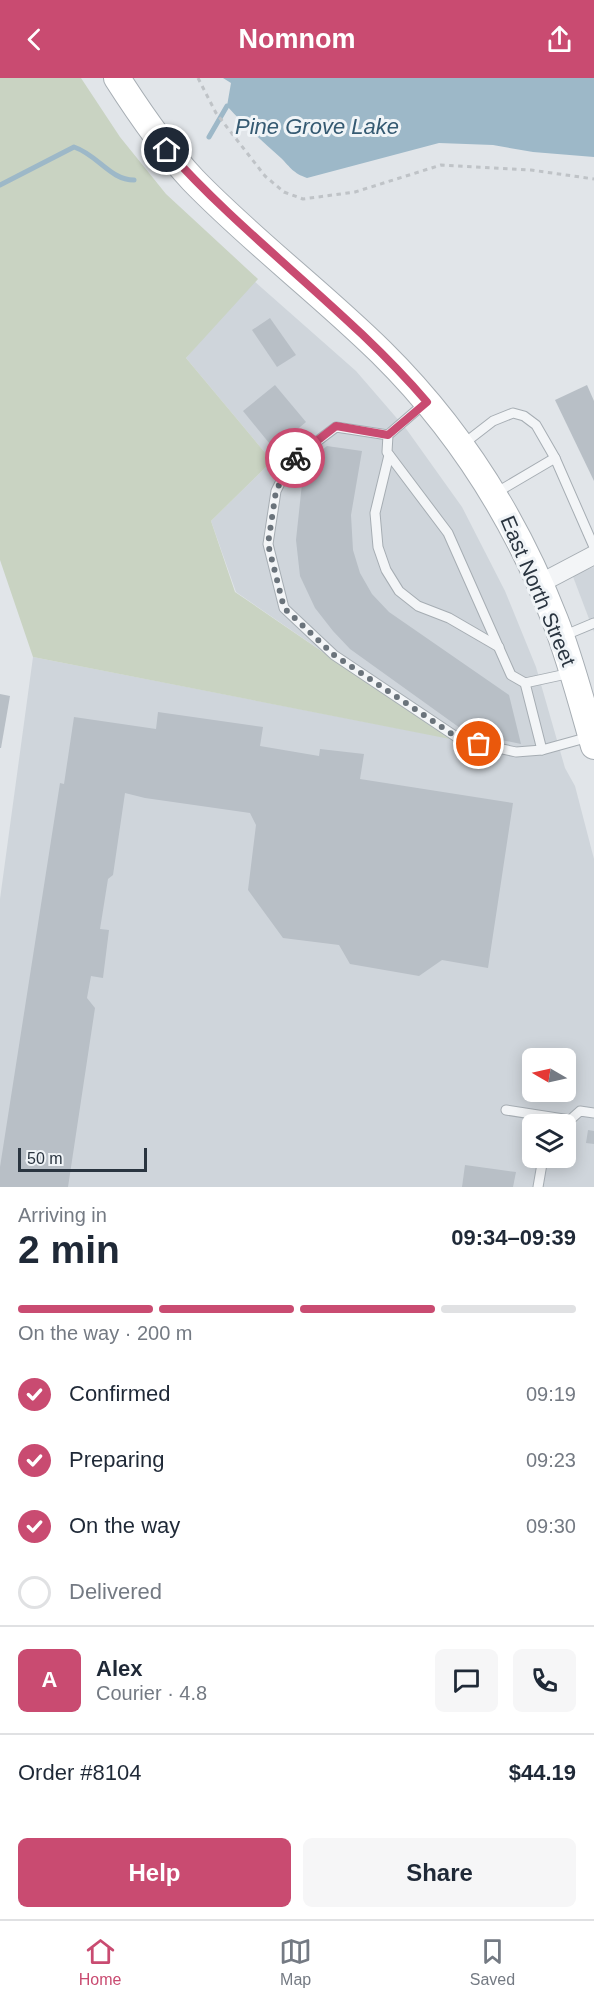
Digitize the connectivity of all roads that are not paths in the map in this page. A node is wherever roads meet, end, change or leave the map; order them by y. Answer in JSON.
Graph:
{"nodes":[{"id":1,"x":118,"y":78,"type":"edge"},
{"id":2,"x":427,"y":402,"type":"junction"},
{"id":3,"x":388,"y":435,"type":"junction"},
{"id":4,"x":461,"y":446,"type":"junction"},
{"id":5,"x":389,"y":454,"type":"junction"},
{"id":6,"x":555,"y":459,"type":"junction"},
{"id":7,"x":494,"y":494,"type":"junction"},
{"id":8,"x":591,"y":534,"type":"edge"},
{"id":9,"x":594,"y":547,"type":"edge"},
{"id":10,"x":594,"y":555,"type":"edge"},
{"id":11,"x":539,"y":584,"type":"junction"},
{"id":12,"x":594,"y":623,"type":"edge"},
{"id":13,"x":561,"y":637,"type":"junction"},
{"id":14,"x":499,"y":647,"type":"junction"},
{"id":15,"x":573,"y":672,"type":"junction"},
{"id":16,"x":525,"y":683,"type":"junction"},
{"id":17,"x":588,"y":704,"type":"edge"},
{"id":18,"x":593,"y":740,"type":"edge"},
{"id":19,"x":542,"y":750,"type":"junction"},
{"id":20,"x":506,"y":1110,"type":"dead end"},
{"id":21,"x":594,"y":1113,"type":"edge"},
{"id":22,"x":522,"y":1114,"type":"edge"},
{"id":23,"x":576,"y":1115,"type":"edge"},
{"id":24,"x":541,"y":1168,"type":"edge"},
{"id":25,"x":538,"y":1187,"type":"edge"}],
"edges":[{"from":1,"to":2,"type":"main road","name":"East North Street"},
{"from":2,"to":3,"type":"lane"},
{"from":2,"to":4,"type":"main road","name":"East North Street"},
{"from":3,"to":5,"type":"lane"},
{"from":3,"to":19,"type":"lane"},
{"from":4,"to":6,"type":"lane"},
{"from":4,"to":7,"type":"main road","name":"East North Street"},
{"from":5,"to":14,"type":"lane"},
{"from":5,"to":14,"type":"lane"},
{"from":6,"to":7,"type":"lane"},
{"from":6,"to":8,"type":"lane"},
{"from":7,"to":11,"type":"main road","name":"East North Street"},
{"from":8,"to":9,"type":"lane"},
{"from":10,"to":11,"type":"street"},
{"from":11,"to":13,"type":"main road","name":"East North Street"},
{"from":12,"to":13,"type":"lane"},
{"from":13,"to":15,"type":"main road","name":"East North Street"},
{"from":14,"to":16,"type":"lane"},
{"from":15,"to":16,"type":"lane"},
{"from":15,"to":17,"type":"main road","name":"East North Street"},
{"from":16,"to":19,"type":"lane"},
{"from":17,"to":18,"type":"main road","name":"East North Street"},
{"from":18,"to":19,"type":"lane"},
{"from":20,"to":22,"type":"lane"},
{"from":21,"to":23,"type":"lane"},
{"from":24,"to":25,"type":"lane"}]}
